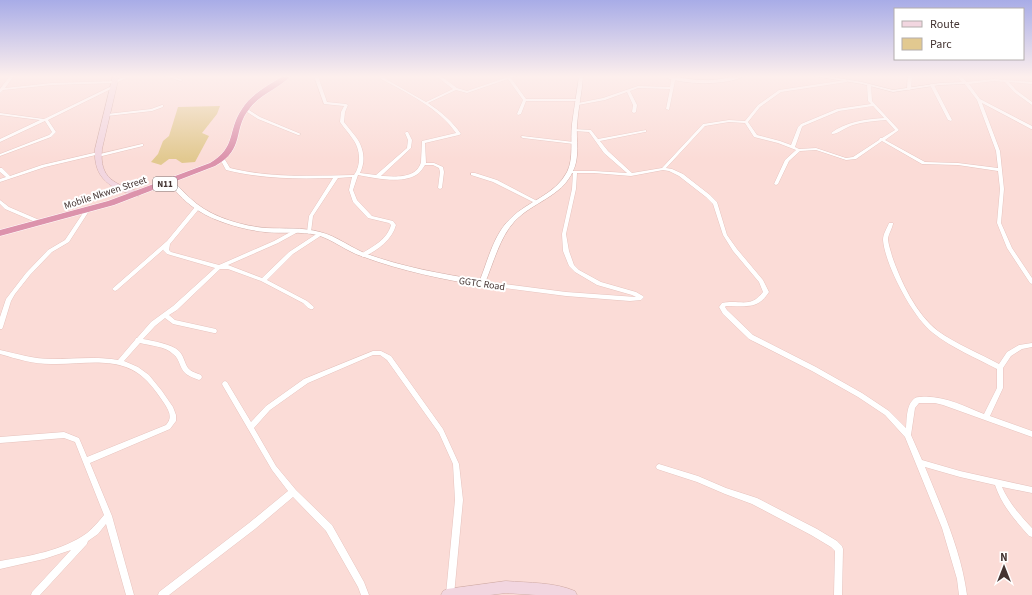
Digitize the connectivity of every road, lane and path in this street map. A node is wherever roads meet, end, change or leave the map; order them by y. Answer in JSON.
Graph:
{"nodes":[{"id":1,"x":75,"y":104,"type":"edge"},
{"id":2,"x":110,"y":104,"type":"edge"},
{"id":3,"x":250,"y":104,"type":"edge"},
{"id":4,"x":333,"y":104,"type":"edge"},
{"id":5,"x":427,"y":104,"type":"edge"},
{"id":6,"x":523,"y":104,"type":"edge"},
{"id":7,"x":578,"y":104,"type":"edge"},
{"id":8,"x":634,"y":104,"type":"edge"},
{"id":9,"x":669,"y":104,"type":"edge"},
{"id":10,"x":762,"y":104,"type":"edge"},
{"id":11,"x":942,"y":104,"type":"edge"},
{"id":12,"x":980,"y":104,"type":"edge"},
{"id":13,"x":986,"y":104,"type":"edge"},
{"id":14,"x":874,"y":105,"type":"joint"},
{"id":15,"x":162,"y":106,"type":"dead end"},
{"id":16,"x":245,"y":109,"type":"junction"},
{"id":17,"x":668,"y":109,"type":"dead end"},
{"id":18,"x":634,"y":112,"type":"dead end"},
{"id":19,"x":0,"y":114,"type":"edge"},
{"id":20,"x":519,"y":114,"type":"dead end"},
{"id":21,"x":107,"y":115,"type":"junction"},
{"id":22,"x":885,"y":119,"type":"junction"},
{"id":23,"x":46,"y":120,"type":"junction"},
{"id":24,"x":950,"y":120,"type":"dead end"},
{"id":25,"x":746,"y":122,"type":"junction"},
{"id":26,"x":1032,"y":128,"type":"edge"},
{"id":27,"x":574,"y":130,"type":"junction"},
{"id":28,"x":645,"y":130,"type":"dead end"},
{"id":29,"x":407,"y":133,"type":"dead end"},
{"id":30,"x":833,"y":133,"type":"dead end"},
{"id":31,"x":299,"y":134,"type":"dead end"},
{"id":32,"x":523,"y":137,"type":"dead end"},
{"id":33,"x":881,"y":139,"type":"junction"},
{"id":34,"x":598,"y":140,"type":"junction"},
{"id":35,"x":0,"y":141,"type":"edge"},
{"id":36,"x":574,"y":143,"type":"junction"},
{"id":37,"x":142,"y":145,"type":"dead end"},
{"id":38,"x":793,"y":147,"type":"junction"},
{"id":39,"x":799,"y":150,"type":"junction"},
{"id":40,"x":0,"y":155,"type":"edge"},
{"id":41,"x":98,"y":155,"type":"junction"},
{"id":42,"x":222,"y":158,"type":"junction"},
{"id":43,"x":423,"y":164,"type":"junction"},
{"id":44,"x":0,"y":169,"type":"edge"},
{"id":45,"x":663,"y":169,"type":"junction"},
{"id":46,"x":999,"y":170,"type":"junction"},
{"id":47,"x":573,"y":172,"type":"junction"},
{"id":48,"x":473,"y":174,"type":"dead end"},
{"id":49,"x":356,"y":175,"type":"junction"},
{"id":50,"x":631,"y":175,"type":"junction"},
{"id":51,"x":336,"y":176,"type":"junction"},
{"id":52,"x":378,"y":176,"type":"junction"},
{"id":53,"x":9,"y":178,"type":"junction"},
{"id":54,"x":0,"y":181,"type":"edge"},
{"id":55,"x":171,"y":182,"type":"junction"},
{"id":56,"x":776,"y":184,"type":"dead end"},
{"id":57,"x":440,"y":188,"type":"dead end"},
{"id":58,"x":138,"y":194,"type":"junction"},
{"id":59,"x":0,"y":202,"type":"edge"},
{"id":60,"x":537,"y":202,"type":"junction"},
{"id":61,"x":198,"y":208,"type":"junction"},
{"id":62,"x":87,"y":211,"type":"junction"},
{"id":63,"x":42,"y":223,"type":"junction"},
{"id":64,"x":891,"y":224,"type":"dead end"},
{"id":65,"x":296,"y":231,"type":"junction"},
{"id":66,"x":308,"y":232,"type":"junction"},
{"id":67,"x":0,"y":233,"type":"edge"},
{"id":68,"x":320,"y":234,"type":"junction"},
{"id":69,"x":168,"y":242,"type":"junction"},
{"id":70,"x":363,"y":255,"type":"junction"},
{"id":71,"x":219,"y":267,"type":"junction"},
{"id":72,"x":263,"y":280,"type":"junction"},
{"id":73,"x":1032,"y":282,"type":"edge"},
{"id":74,"x":482,"y":283,"type":"junction"},
{"id":75,"x":115,"y":289,"type":"dead end"},
{"id":76,"x":311,"y":307,"type":"dead end"},
{"id":77,"x":165,"y":315,"type":"junction"},
{"id":78,"x":0,"y":327,"type":"edge"},
{"id":79,"x":214,"y":331,"type":"dead end"},
{"id":80,"x":138,"y":340,"type":"junction"},
{"id":81,"x":1032,"y":345,"type":"edge"},
{"id":82,"x":0,"y":352,"type":"edge"},
{"id":83,"x":120,"y":362,"type":"junction"},
{"id":84,"x":1000,"y":368,"type":"junction"},
{"id":85,"x":199,"y":377,"type":"dead end"},
{"id":86,"x":225,"y":384,"type":"dead end"},
{"id":87,"x":986,"y":418,"type":"junction"},
{"id":88,"x":250,"y":428,"type":"junction"},
{"id":89,"x":1032,"y":434,"type":"edge"},
{"id":90,"x":908,"y":435,"type":"junction"},
{"id":91,"x":0,"y":440,"type":"edge"},
{"id":92,"x":86,"y":461,"type":"junction"},
{"id":93,"x":921,"y":463,"type":"junction"},
{"id":94,"x":659,"y":467,"type":"dead end"},
{"id":95,"x":997,"y":482,"type":"junction"},
{"id":96,"x":1032,"y":490,"type":"edge"},
{"id":97,"x":293,"y":492,"type":"junction"},
{"id":98,"x":108,"y":516,"type":"junction"},
{"id":99,"x":1032,"y":534,"type":"edge"},
{"id":100,"x":86,"y":538,"type":"junction"},
{"id":101,"x":0,"y":565,"type":"edge"},
{"id":102,"x":448,"y":594,"type":"edge"},
{"id":103,"x":565,"y":594,"type":"edge"},
{"id":104,"x":35,"y":595,"type":"edge"},
{"id":105,"x":130,"y":595,"type":"edge"},
{"id":106,"x":162,"y":595,"type":"edge"},
{"id":107,"x":365,"y":595,"type":"edge"},
{"id":108,"x":838,"y":595,"type":"edge"},
{"id":109,"x":963,"y":595,"type":"edge"}],
"edges":[{"from":1,"to":23,"type":"street"},
{"from":2,"to":21,"type":"main road"},
{"from":3,"to":16,"type":"highway","name":"Mobile Nkwen Street","number":"N11"},
{"from":4,"to":49,"type":"street"},
{"from":5,"to":43,"type":"street"},
{"from":6,"to":20,"type":"street"},
{"from":7,"to":27,"type":"street"},
{"from":8,"to":18,"type":"street"},
{"from":9,"to":17,"type":"street"},
{"from":10,"to":25,"type":"street"},
{"from":11,"to":24,"type":"street"},
{"from":12,"to":46,"type":"street"},
{"from":13,"to":26,"type":"street"},
{"from":14,"to":22,"type":"street"},
{"from":14,"to":38,"type":"street"},
{"from":15,"to":21,"type":"street"},
{"from":16,"to":31,"type":"street"},
{"from":16,"to":42,"type":"highway","name":"Mobile Nkwen Street","number":"N11"},
{"from":19,"to":23,"type":"street"},
{"from":21,"to":41,"type":"main road"},
{"from":22,"to":30,"type":"street"},
{"from":22,"to":33,"type":"street"},
{"from":23,"to":35,"type":"street"},
{"from":23,"to":40,"type":"street"},
{"from":25,"to":38,"type":"street"},
{"from":25,"to":45,"type":"street"},
{"from":27,"to":34,"type":"street"},
{"from":27,"to":36,"type":"street"},
{"from":28,"to":34,"type":"street"},
{"from":29,"to":52,"type":"street"},
{"from":32,"to":36,"type":"street"},
{"from":33,"to":39,"type":"street"},
{"from":33,"to":46,"type":"street"},
{"from":34,"to":50,"type":"street"},
{"from":36,"to":47,"type":"street"},
{"from":37,"to":41,"type":"street"},
{"from":38,"to":39,"type":"street"},
{"from":39,"to":56,"type":"street"},
{"from":41,"to":53,"type":"street"},
{"from":41,"to":58,"type":"main road"},
{"from":42,"to":51,"type":"street"},
{"from":42,"to":55,"type":"highway","name":"Mobile Nkwen Street","number":"N11"},
{"from":43,"to":52,"type":"street"},
{"from":43,"to":57,"type":"street"},
{"from":44,"to":53,"type":"street"},
{"from":45,"to":50,"type":"street"},
{"from":45,"to":90,"type":"street"},
{"from":46,"to":73,"type":"street"},
{"from":47,"to":50,"type":"street"},
{"from":47,"to":60,"type":"street"},
{"from":47,"to":74,"type":"street","name":"GGTC Road"},
{"from":48,"to":60,"type":"street"},
{"from":49,"to":51,"type":"street"},
{"from":49,"to":52,"type":"street"},
{"from":49,"to":70,"type":"street"},
{"from":51,"to":66,"type":"street"},
{"from":53,"to":54,"type":"street"},
{"from":55,"to":58,"type":"highway","name":"Mobile Nkwen Street","number":"N11"},
{"from":55,"to":61,"type":"street","name":"GGTC Road"},
{"from":58,"to":62,"type":"highway","name":"Mobile Nkwen Street","number":"N11"},
{"from":59,"to":63,"type":"street"},
{"from":60,"to":74,"type":"street"},
{"from":61,"to":65,"type":"street","name":"GGTC Road"},
{"from":61,"to":69,"type":"street"},
{"from":62,"to":63,"type":"highway","name":"Mobile Nkwen Street","number":"N11"},
{"from":62,"to":78,"type":"street"},
{"from":63,"to":67,"type":"highway","name":"Mobile Nkwen Street","number":"N11"},
{"from":64,"to":84,"type":"street"},
{"from":65,"to":66,"type":"street","name":"GGTC Road"},
{"from":65,"to":71,"type":"street"},
{"from":66,"to":68,"type":"street","name":"GGTC Road"},
{"from":68,"to":70,"type":"street","name":"GGTC Road"},
{"from":68,"to":72,"type":"street"},
{"from":69,"to":71,"type":"street"},
{"from":69,"to":75,"type":"street"},
{"from":70,"to":74,"type":"street","name":"GGTC Road"},
{"from":71,"to":72,"type":"street"},
{"from":71,"to":77,"type":"street"},
{"from":72,"to":76,"type":"street"},
{"from":77,"to":79,"type":"street"},
{"from":77,"to":80,"type":"street"},
{"from":80,"to":83,"type":"street"},
{"from":80,"to":85,"type":"street"},
{"from":81,"to":84,"type":"street"},
{"from":82,"to":83,"type":"street"},
{"from":83,"to":92,"type":"street"},
{"from":84,"to":87,"type":"street"},
{"from":86,"to":88,"type":"street"},
{"from":87,"to":89,"type":"street"},
{"from":87,"to":90,"type":"street"},
{"from":88,"to":97,"type":"street"},
{"from":88,"to":102,"type":"street"},
{"from":90,"to":93,"type":"street"},
{"from":91,"to":92,"type":"street"},
{"from":92,"to":98,"type":"street"},
{"from":93,"to":95,"type":"street"},
{"from":93,"to":109,"type":"street"},
{"from":94,"to":108,"type":"street"},
{"from":95,"to":96,"type":"street"},
{"from":95,"to":99,"type":"street"},
{"from":97,"to":106,"type":"street"},
{"from":97,"to":107,"type":"street"},
{"from":98,"to":100,"type":"street"},
{"from":98,"to":105,"type":"street"},
{"from":100,"to":101,"type":"street"},
{"from":100,"to":104,"type":"street"},
{"from":102,"to":103,"type":"main road"}]}
